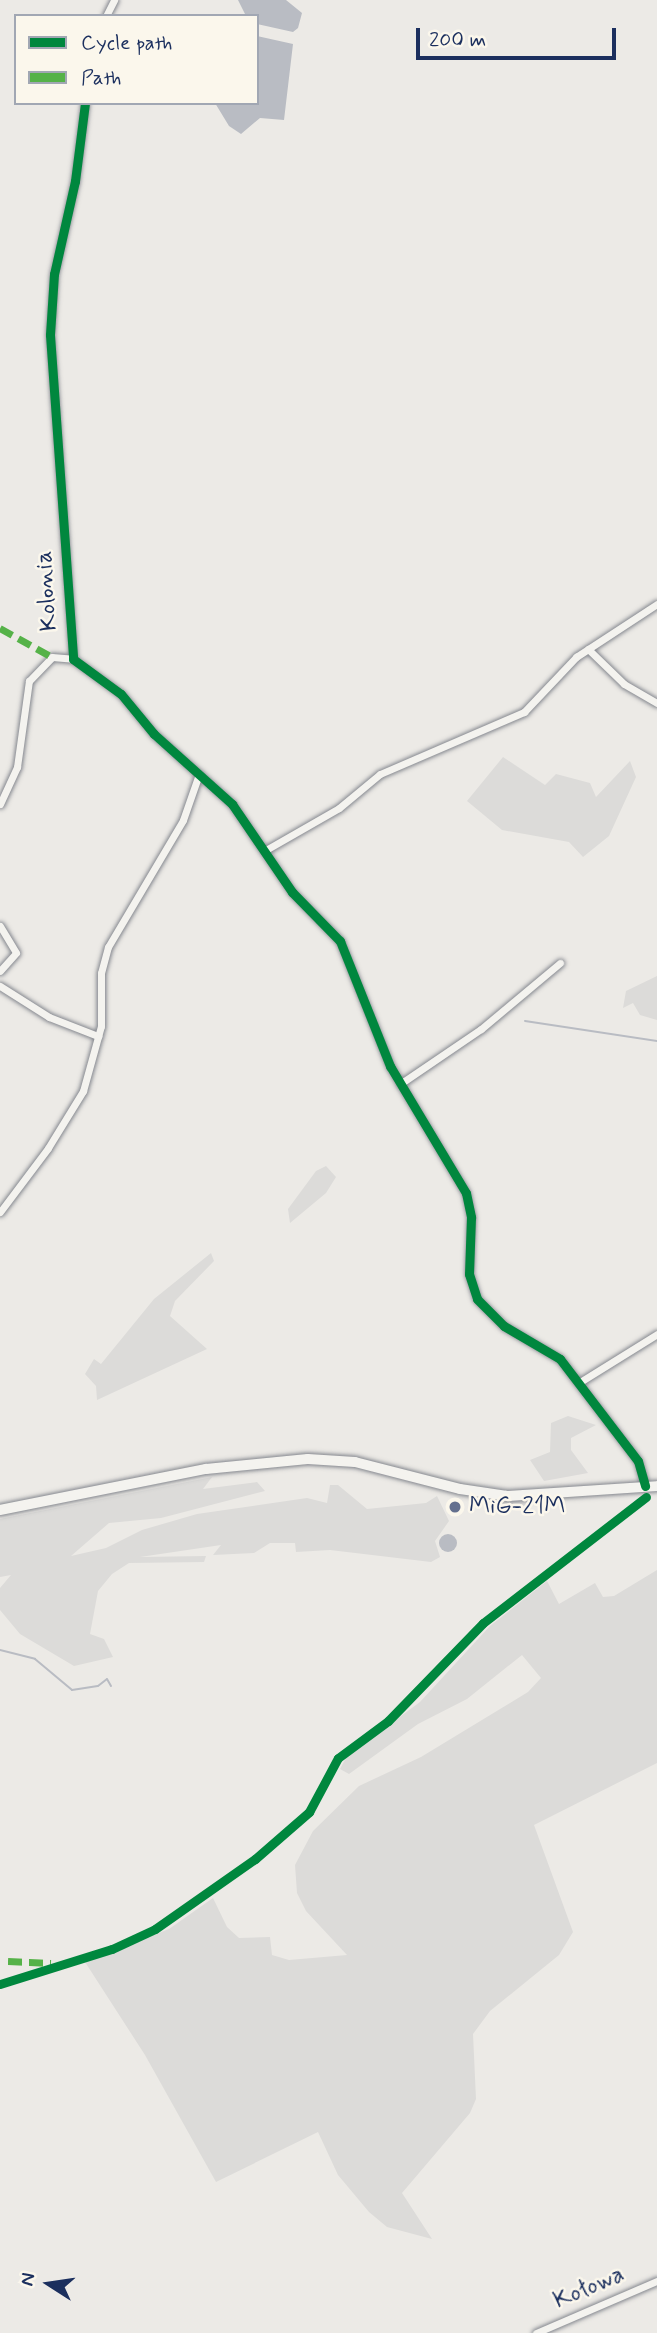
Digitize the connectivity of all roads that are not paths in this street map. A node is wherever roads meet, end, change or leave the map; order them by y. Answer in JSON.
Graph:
{"nodes":[{"id":1,"x":85,"y":105,"type":"edge"},
{"id":2,"x":657,"y":604,"type":"edge"},
{"id":3,"x":588,"y":649,"type":"junction"},
{"id":4,"x":73,"y":659,"type":"junction"},
{"id":5,"x":657,"y":703,"type":"edge"},
{"id":6,"x":199,"y":774,"type":"junction"},
{"id":7,"x":0,"y":804,"type":"edge"},
{"id":8,"x":264,"y":851,"type":"junction"},
{"id":9,"x":0,"y":926,"type":"edge"},
{"id":10,"x":560,"y":964,"type":"dead end"},
{"id":11,"x":0,"y":971,"type":"edge"},
{"id":12,"x":0,"y":986,"type":"edge"},
{"id":13,"x":98,"y":1035,"type":"junction"},
{"id":14,"x":400,"y":1084,"type":"junction"},
{"id":15,"x":0,"y":1212,"type":"edge"},
{"id":16,"x":657,"y":1334,"type":"edge"},
{"id":17,"x":580,"y":1382,"type":"junction"},
{"id":18,"x":645,"y":1486,"type":"junction"},
{"id":19,"x":657,"y":1486,"type":"edge"},
{"id":20,"x":0,"y":1510,"type":"edge"},
{"id":21,"x":657,"y":2281,"type":"edge"},
{"id":22,"x":536,"y":2333,"type":"edge"}],
"edges":[{"from":1,"to":4,"type":"street","name":"Kolonia"},
{"from":2,"to":3,"type":"street"},
{"from":3,"to":5,"type":"street"},
{"from":3,"to":8,"type":"street"},
{"from":4,"to":6,"type":"street","name":"Kolonia"},
{"from":4,"to":7,"type":"street","name":"Kolonia"},
{"from":6,"to":8,"type":"street","name":"Kolonia"},
{"from":6,"to":13,"type":"street"},
{"from":8,"to":14,"type":"street","name":"Kolonia"},
{"from":9,"to":11,"type":"street"},
{"from":10,"to":14,"type":"street"},
{"from":12,"to":13,"type":"street"},
{"from":13,"to":15,"type":"street"},
{"from":14,"to":17,"type":"street","name":"Kolonia"},
{"from":16,"to":17,"type":"street"},
{"from":17,"to":18,"type":"street","name":"Kolonia"},
{"from":18,"to":19,"type":"main road"},
{"from":18,"to":20,"type":"main road"},
{"from":21,"to":22,"type":"street","name":"Kołowa"}]}
